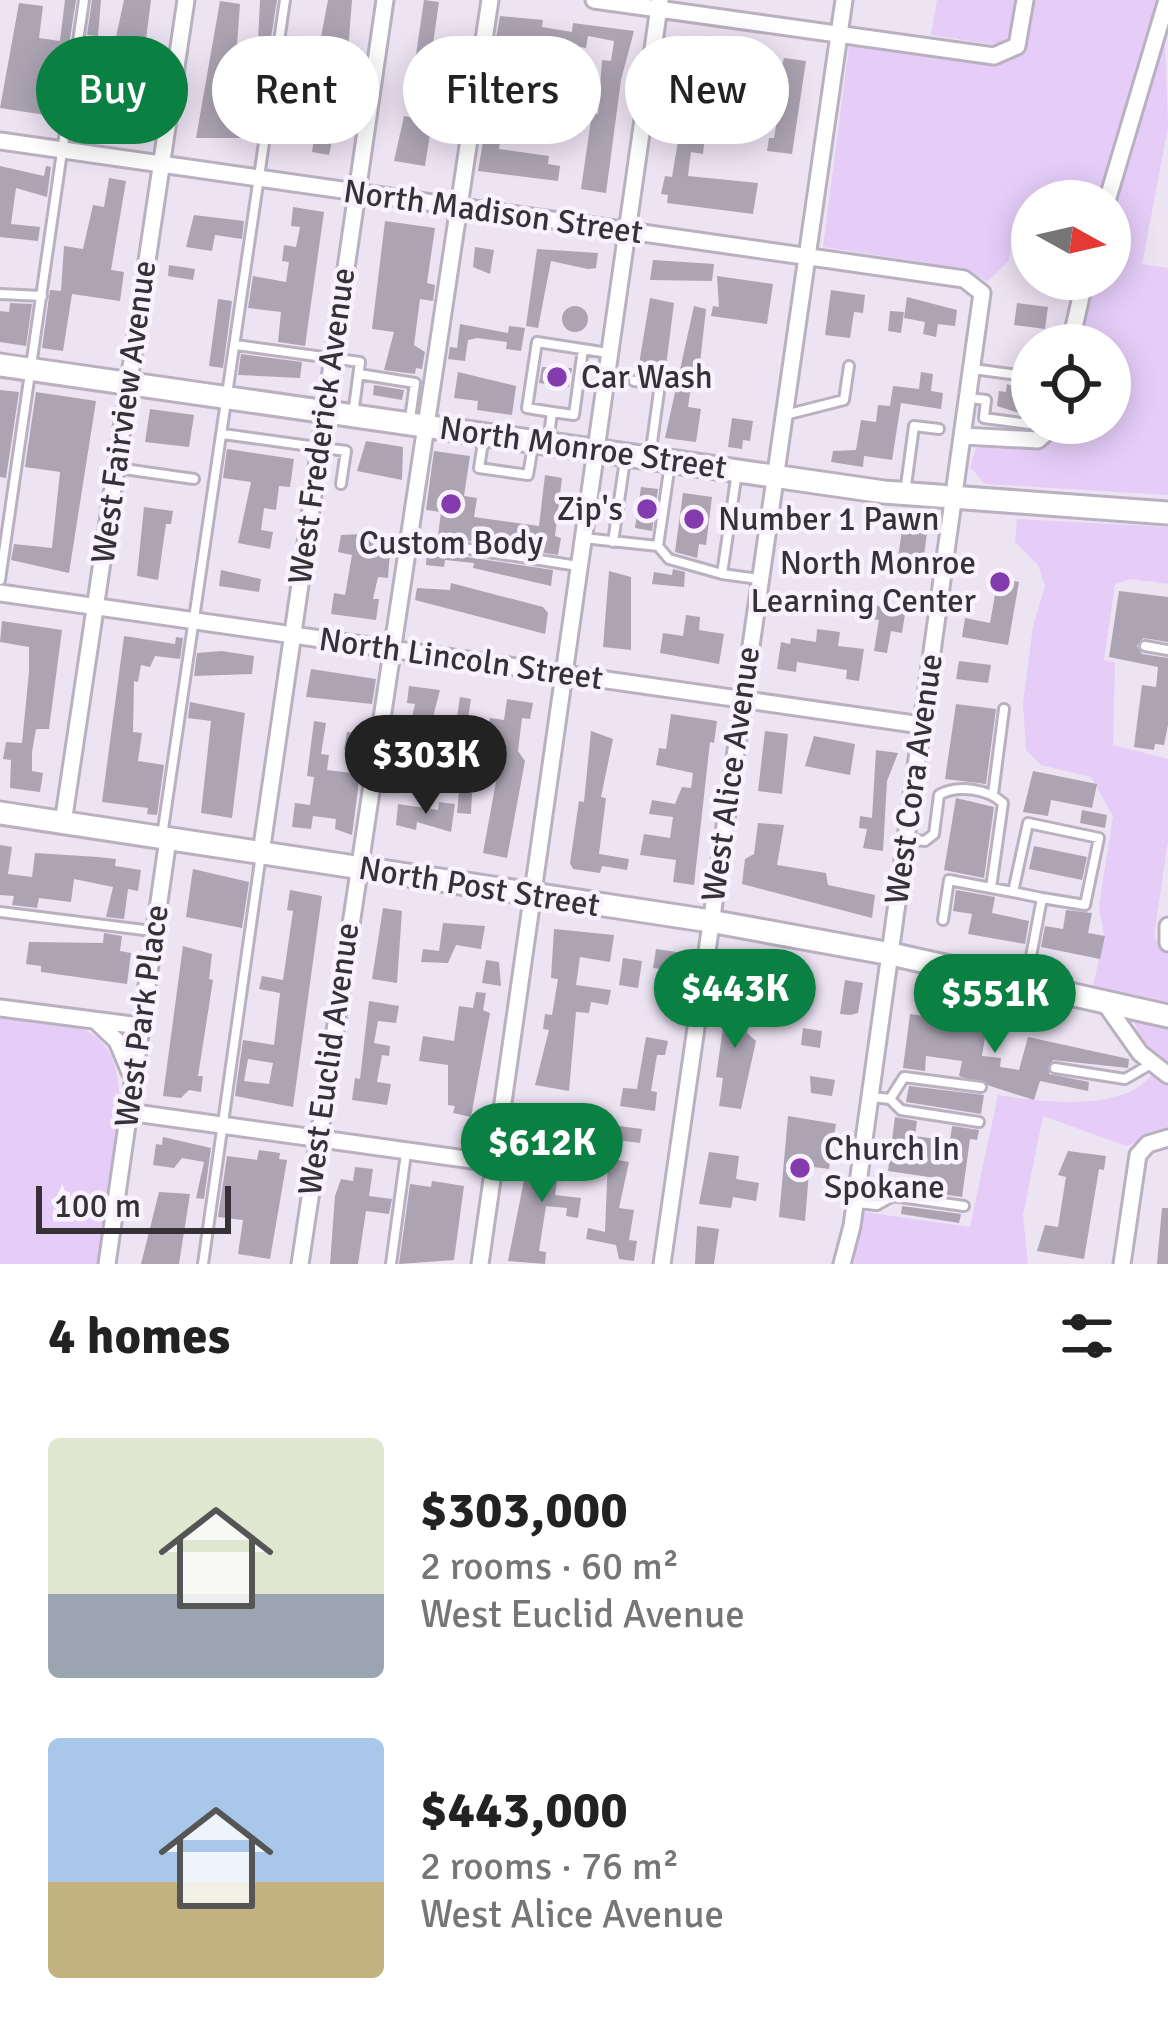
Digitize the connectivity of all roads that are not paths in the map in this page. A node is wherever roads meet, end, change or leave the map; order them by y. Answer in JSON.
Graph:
{"nodes":[{"id":1,"x":84,"y":0,"type":"edge"},
{"id":2,"x":186,"y":0,"type":"edge"},
{"id":3,"x":285,"y":0,"type":"edge"},
{"id":4,"x":385,"y":0,"type":"edge"},
{"id":5,"x":490,"y":0,"type":"edge"},
{"id":6,"x":594,"y":0,"type":"edge"},
{"id":7,"x":844,"y":0,"type":"edge"},
{"id":8,"x":1025,"y":0,"type":"edge"},
{"id":9,"x":1167,"y":0,"type":"edge"},
{"id":10,"x":659,"y":5,"type":"edge"},
{"id":11,"x":838,"y":35,"type":"junction"},
{"id":12,"x":0,"y":142,"type":"edge"},
{"id":13,"x":63,"y":150,"type":"junction"},
{"id":14,"x":160,"y":164,"type":"junction"},
{"id":15,"x":259,"y":178,"type":"junction"},
{"id":16,"x":1113,"y":180,"type":"edge"},
{"id":17,"x":357,"y":192,"type":"junction"},
{"id":18,"x":460,"y":207,"type":"junction"},
{"id":19,"x":627,"y":231,"type":"junction"},
{"id":20,"x":806,"y":257,"type":"junction"},
{"id":21,"x":982,"y":293,"type":"joint"},
{"id":22,"x":0,"y":294,"type":"edge"},
{"id":23,"x":42,"y":296,"type":"junction"},
{"id":24,"x":236,"y":345,"type":"junction"},
{"id":25,"x":584,"y":349,"type":"junction"},
{"id":26,"x":610,"y":353,"type":"junction"},
{"id":27,"x":332,"y":358,"type":"junction"},
{"id":28,"x":0,"y":365,"type":"edge"},
{"id":29,"x":849,"y":366,"type":"dead end"},
{"id":30,"x":972,"y":368,"type":"junction"},
{"id":31,"x":31,"y":369,"type":"junction"},
{"id":32,"x":359,"y":374,"type":"junction"},
{"id":33,"x":1011,"y":374,"type":"edge"},
{"id":34,"x":634,"y":381,"type":"dead end"},
{"id":35,"x":127,"y":383,"type":"junction"},
{"id":36,"x":228,"y":398,"type":"junction"},
{"id":37,"x":968,"y":398,"type":"junction"},
{"id":38,"x":323,"y":412,"type":"junction"},
{"id":39,"x":553,"y":412,"type":"junction"},
{"id":40,"x":783,"y":415,"type":"junction"},
{"id":41,"x":353,"y":416,"type":"junction"},
{"id":42,"x":1011,"y":422,"type":"edge"},
{"id":43,"x":419,"y":425,"type":"junction"},
{"id":44,"x":939,"y":429,"type":"dead end"},
{"id":45,"x":223,"y":434,"type":"junction"},
{"id":46,"x":484,"y":434,"type":"junction"},
{"id":47,"x":963,"y":436,"type":"junction"},
{"id":48,"x":1011,"y":439,"type":"edge"},
{"id":49,"x":541,"y":442,"type":"junction"},
{"id":50,"x":318,"y":447,"type":"junction"},
{"id":51,"x":596,"y":450,"type":"junction"},
{"id":52,"x":625,"y":455,"type":"junction"},
{"id":53,"x":660,"y":460,"type":"junction"},
{"id":54,"x":116,"y":467,"type":"junction"},
{"id":55,"x":737,"y":471,"type":"junction"},
{"id":56,"x":774,"y":476,"type":"junction"},
{"id":57,"x":194,"y":479,"type":"dead end"},
{"id":58,"x":341,"y":484,"type":"dead end"},
{"id":59,"x":904,"y":494,"type":"junction"},
{"id":60,"x":953,"y":499,"type":"junction"},
{"id":61,"x":1168,"y":513,"type":"edge"},
{"id":62,"x":583,"y":538,"type":"junction"},
{"id":63,"x":412,"y":540,"type":"junction"},
{"id":64,"x":613,"y":542,"type":"junction"},
{"id":65,"x":658,"y":546,"type":"junction"},
{"id":66,"x":578,"y":566,"type":"junction"},
{"id":67,"x":722,"y":574,"type":"junction"},
{"id":68,"x":759,"y":579,"type":"junction"},
{"id":69,"x":0,"y":580,"type":"edge"},
{"id":70,"x":0,"y":593,"type":"edge"},
{"id":71,"x":97,"y":606,"type":"junction"},
{"id":72,"x":196,"y":620,"type":"junction"},
{"id":73,"x":291,"y":634,"type":"junction"},
{"id":74,"x":1145,"y":646,"type":"dead end"},
{"id":75,"x":396,"y":650,"type":"junction"},
{"id":76,"x":1168,"y":650,"type":"edge"},
{"id":77,"x":562,"y":672,"type":"junction"},
{"id":78,"x":741,"y":700,"type":"junction"},
{"id":79,"x":1004,"y":709,"type":"dead end"},
{"id":80,"x":921,"y":725,"type":"junction"},
{"id":81,"x":993,"y":794,"type":"junction"},
{"id":82,"x":0,"y":814,"type":"edge"},
{"id":83,"x":64,"y":823,"type":"junction"},
{"id":84,"x":165,"y":838,"type":"junction"},
{"id":85,"x":906,"y":838,"type":"junction"},
{"id":86,"x":261,"y":853,"type":"junction"},
{"id":87,"x":360,"y":869,"type":"junction"},
{"id":88,"x":991,"y":888,"type":"junction"},
{"id":89,"x":1013,"y":892,"type":"junction"},
{"id":90,"x":533,"y":895,"type":"junction"},
{"id":91,"x":1042,"y":898,"type":"junction"},
{"id":92,"x":0,"y":912,"type":"edge"},
{"id":93,"x":943,"y":920,"type":"dead end"},
{"id":94,"x":710,"y":921,"type":"junction"},
{"id":95,"x":1168,"y":926,"type":"edge"},
{"id":96,"x":154,"y":932,"type":"junction"},
{"id":97,"x":1168,"y":944,"type":"edge"},
{"id":98,"x":891,"y":954,"type":"junction"},
{"id":99,"x":1026,"y":984,"type":"junction"},
{"id":100,"x":1104,"y":1002,"type":"junction"},
{"id":101,"x":0,"y":1008,"type":"edge"},
{"id":102,"x":1168,"y":1016,"type":"edge"},
{"id":103,"x":96,"y":1021,"type":"junction"},
{"id":104,"x":140,"y":1026,"type":"junction"},
{"id":105,"x":1151,"y":1064,"type":"junction"},
{"id":106,"x":1055,"y":1068,"type":"dead end"},
{"id":107,"x":1168,"y":1075,"type":"edge"},
{"id":108,"x":133,"y":1079,"type":"junction"},
{"id":109,"x":981,"y":1087,"type":"dead end"},
{"id":110,"x":870,"y":1097,"type":"junction"},
{"id":111,"x":890,"y":1099,"type":"junction"},
{"id":112,"x":128,"y":1112,"type":"junction"},
{"id":113,"x":979,"y":1122,"type":"dead end"},
{"id":114,"x":222,"y":1126,"type":"junction"},
{"id":115,"x":318,"y":1138,"type":"junction"},
{"id":116,"x":1168,"y":1138,"type":"edge"},
{"id":117,"x":407,"y":1151,"type":"junction"},
{"id":118,"x":494,"y":1163,"type":"junction"},
{"id":119,"x":855,"y":1203,"type":"junction"},
{"id":120,"x":964,"y":1206,"type":"dead end"},
{"id":121,"x":107,"y":1264,"type":"edge"},
{"id":122,"x":202,"y":1264,"type":"edge"},
{"id":123,"x":300,"y":1264,"type":"edge"},
{"id":124,"x":391,"y":1264,"type":"edge"},
{"id":125,"x":480,"y":1264,"type":"edge"},
{"id":126,"x":662,"y":1264,"type":"edge"},
{"id":127,"x":842,"y":1264,"type":"edge"},
{"id":128,"x":1122,"y":1264,"type":"edge"}],
"edges":[{"from":1,"to":13,"type":"lane"},
{"from":2,"to":14,"type":"street","name":"West Fairview Avenue"},
{"from":3,"to":15,"type":"lane"},
{"from":4,"to":17,"type":"street","name":"West Frederick Avenue"},
{"from":5,"to":18,"type":"street","name":"West Euclid Avenue"},
{"from":6,"to":10,"type":"street"},
{"from":7,"to":11,"type":"street","name":"West Alice Avenue"},
{"from":8,"to":11,"type":"street"},
{"from":9,"to":16,"type":"street"},
{"from":10,"to":11,"type":"street"},
{"from":10,"to":19,"type":"street"},
{"from":11,"to":20,"type":"street","name":"West Alice Avenue"},
{"from":12,"to":13,"type":"street","name":"North Madison Street"},
{"from":13,"to":14,"type":"street","name":"North Madison Street"},
{"from":13,"to":23,"type":"lane"},
{"from":14,"to":15,"type":"street","name":"North Madison Street"},
{"from":14,"to":35,"type":"street","name":"West Fairview Avenue"},
{"from":15,"to":17,"type":"street","name":"North Madison Street"},
{"from":15,"to":24,"type":"lane"},
{"from":17,"to":18,"type":"street","name":"North Madison Street"},
{"from":17,"to":27,"type":"street","name":"West Frederick Avenue"},
{"from":18,"to":19,"type":"street","name":"North Madison Street"},
{"from":18,"to":43,"type":"street","name":"West Euclid Avenue"},
{"from":19,"to":20,"type":"street","name":"North Madison Street"},
{"from":19,"to":26,"type":"street"},
{"from":20,"to":21,"type":"street","name":"North Madison Street"},
{"from":20,"to":40,"type":"street","name":"West Alice Avenue"},
{"from":21,"to":30,"type":"street","name":"West Cora Avenue"},
{"from":22,"to":23,"type":"lane"},
{"from":23,"to":31,"type":"lane"},
{"from":24,"to":27,"type":"lane"},
{"from":24,"to":36,"type":"lane"},
{"from":25,"to":26,"type":"lane"},
{"from":25,"to":39,"type":"lane"},
{"from":25,"to":39,"type":"lane"},
{"from":26,"to":51,"type":"street"},
{"from":27,"to":32,"type":"lane"},
{"from":27,"to":38,"type":"street","name":"West Frederick Avenue"},
{"from":28,"to":31,"type":"street","name":"North Monroe Street"},
{"from":29,"to":40,"type":"lane"},
{"from":30,"to":33,"type":"lane"},
{"from":30,"to":37,"type":"street","name":"West Cora Avenue"},
{"from":31,"to":35,"type":"street","name":"North Monroe Street"},
{"from":31,"to":69,"type":"lane"},
{"from":32,"to":41,"type":"lane"},
{"from":32,"to":43,"type":"lane"},
{"from":34,"to":53,"type":"lane"},
{"from":35,"to":36,"type":"street","name":"North Monroe Street"},
{"from":35,"to":54,"type":"street","name":"West Fairview Avenue"},
{"from":36,"to":38,"type":"street","name":"North Monroe Street"},
{"from":36,"to":45,"type":"lane"},
{"from":37,"to":42,"type":"lane"},
{"from":37,"to":47,"type":"street","name":"West Cora Avenue"},
{"from":38,"to":41,"type":"street","name":"North Monroe Street"},
{"from":38,"to":50,"type":"street","name":"West Frederick Avenue"},
{"from":39,"to":49,"type":"lane"},
{"from":40,"to":56,"type":"street","name":"West Alice Avenue"},
{"from":41,"to":43,"type":"street","name":"North Monroe Street"},
{"from":43,"to":46,"type":"street","name":"North Monroe Street"},
{"from":43,"to":63,"type":"street","name":"West Euclid Avenue"},
{"from":44,"to":59,"type":"lane"},
{"from":45,"to":50,"type":"lane"},
{"from":45,"to":72,"type":"lane"},
{"from":46,"to":49,"type":"street","name":"North Monroe Street"},
{"from":46,"to":49,"type":"lane"},
{"from":47,"to":48,"type":"street"},
{"from":47,"to":60,"type":"street","name":"West Cora Avenue"},
{"from":49,"to":51,"type":"street","name":"North Monroe Street"},
{"from":50,"to":58,"type":"lane"},
{"from":50,"to":73,"type":"street","name":"West Frederick Avenue"},
{"from":51,"to":52,"type":"street","name":"North Monroe Street"},
{"from":51,"to":62,"type":"street"},
{"from":52,"to":53,"type":"street","name":"North Monroe Street"},
{"from":52,"to":64,"type":"lane"},
{"from":53,"to":55,"type":"street","name":"North Monroe Street"},
{"from":53,"to":65,"type":"lane"},
{"from":54,"to":57,"type":"lane"},
{"from":54,"to":71,"type":"street","name":"West Fairview Avenue"},
{"from":55,"to":56,"type":"street","name":"North Monroe Street"},
{"from":55,"to":67,"type":"lane"},
{"from":56,"to":59,"type":"street","name":"North Monroe Street"},
{"from":56,"to":68,"type":"street","name":"West Alice Avenue"},
{"from":59,"to":60,"type":"street","name":"North Monroe Street"},
{"from":60,"to":61,"type":"street","name":"North Monroe Street"},
{"from":60,"to":80,"type":"street","name":"West Cora Avenue"},
{"from":62,"to":64,"type":"lane"},
{"from":62,"to":66,"type":"street"},
{"from":63,"to":66,"type":"lane"},
{"from":63,"to":75,"type":"street","name":"West Euclid Avenue"},
{"from":64,"to":65,"type":"lane"},
{"from":65,"to":67,"type":"lane"},
{"from":66,"to":77,"type":"street"},
{"from":67,"to":68,"type":"lane"},
{"from":68,"to":78,"type":"street","name":"West Alice Avenue"},
{"from":70,"to":71,"type":"street","name":"North Lincoln Street"},
{"from":71,"to":72,"type":"street","name":"North Lincoln Street"},
{"from":71,"to":83,"type":"street","name":"West Fairview Avenue"},
{"from":72,"to":73,"type":"street","name":"North Lincoln Street"},
{"from":72,"to":84,"type":"lane"},
{"from":73,"to":75,"type":"street","name":"North Lincoln Street"},
{"from":73,"to":86,"type":"street","name":"West Frederick Avenue"},
{"from":74,"to":76,"type":"lane"},
{"from":75,"to":77,"type":"street","name":"North Lincoln Street"},
{"from":75,"to":87,"type":"street","name":"West Euclid Avenue"},
{"from":77,"to":78,"type":"street","name":"North Lincoln Street"},
{"from":77,"to":90,"type":"street"},
{"from":78,"to":80,"type":"street","name":"North Lincoln Street"},
{"from":78,"to":94,"type":"street","name":"West Alice Avenue"},
{"from":79,"to":81,"type":"lane"},
{"from":80,"to":85,"type":"street","name":"West Cora Avenue"},
{"from":81,"to":85,"type":"lane"},
{"from":81,"to":88,"type":"lane"},
{"from":82,"to":83,"type":"street","name":"North Post Street"},
{"from":83,"to":84,"type":"street","name":"North Post Street"},
{"from":84,"to":86,"type":"street","name":"North Post Street"},
{"from":84,"to":96,"type":"street","name":"West Park Place"},
{"from":85,"to":98,"type":"street","name":"West Cora Avenue"},
{"from":86,"to":87,"type":"street","name":"North Post Street"},
{"from":86,"to":114,"type":"lane"},
{"from":87,"to":90,"type":"street","name":"North Post Street"},
{"from":87,"to":115,"type":"street","name":"West Euclid Avenue"},
{"from":88,"to":89,"type":"lane"},
{"from":88,"to":93,"type":"lane"},
{"from":89,"to":91,"type":"lane"},
{"from":89,"to":91,"type":"lane"},
{"from":90,"to":94,"type":"street","name":"North Post Street"},
{"from":90,"to":118,"type":"street"},
{"from":91,"to":99,"type":"lane"},
{"from":92,"to":96,"type":"lane"},
{"from":94,"to":98,"type":"street","name":"North Post Street"},
{"from":94,"to":126,"type":"street","name":"West Alice Avenue"},
{"from":95,"to":97,"type":"street"},
{"from":96,"to":104,"type":"street","name":"West Park Place"},
{"from":98,"to":99,"type":"street","name":"North Post Street"},
{"from":98,"to":110,"type":"street","name":"West Cora Avenue"},
{"from":99,"to":100,"type":"street","name":"North Post Street"},
{"from":100,"to":102,"type":"street","name":"North Post Street"},
{"from":100,"to":105,"type":"street"},
{"from":101,"to":103,"type":"street"},
{"from":103,"to":104,"type":"street"},
{"from":103,"to":108,"type":"street"},
{"from":104,"to":108,"type":"street","name":"West Park Place"},
{"from":105,"to":106,"type":"lane"},
{"from":105,"to":107,"type":"street"},
{"from":108,"to":112,"type":"street","name":"West Park Place"},
{"from":109,"to":111,"type":"lane"},
{"from":110,"to":111,"type":"lane"},
{"from":110,"to":119,"type":"street","name":"West Cora Avenue"},
{"from":111,"to":113,"type":"lane"},
{"from":112,"to":114,"type":"street"},
{"from":112,"to":121,"type":"street","name":"West Park Place"},
{"from":114,"to":115,"type":"street"},
{"from":114,"to":122,"type":"lane"},
{"from":115,"to":117,"type":"street"},
{"from":115,"to":123,"type":"street","name":"West Euclid Avenue"},
{"from":116,"to":128,"type":"street"},
{"from":117,"to":118,"type":"street"},
{"from":117,"to":124,"type":"lane"},
{"from":118,"to":125,"type":"street"},
{"from":119,"to":120,"type":"lane"},
{"from":119,"to":127,"type":"street","name":"West Cora Avenue"}]}
